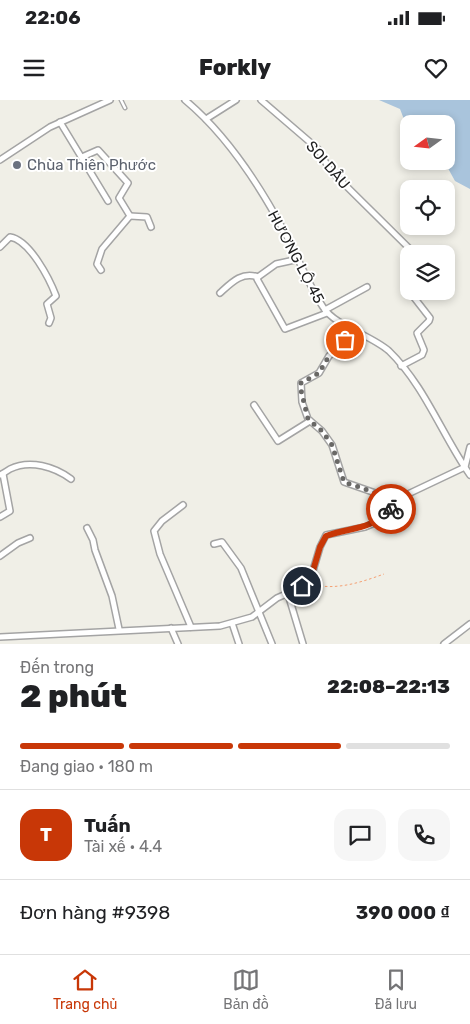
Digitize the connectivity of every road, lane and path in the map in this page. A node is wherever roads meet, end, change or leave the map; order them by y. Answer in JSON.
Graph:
{"nodes":[{"id":1,"x":110,"y":100,"type":"edge"},
{"id":2,"x":121,"y":100,"type":"edge"},
{"id":3,"x":185,"y":100,"type":"edge"},
{"id":4,"x":236,"y":100,"type":"edge"},
{"id":5,"x":261,"y":100,"type":"edge"},
{"id":6,"x":125,"y":108,"type":"dead end"},
{"id":7,"x":206,"y":119,"type":"junction"},
{"id":8,"x":60,"y":122,"type":"junction"},
{"id":9,"x":82,"y":157,"type":"junction"},
{"id":10,"x":0,"y":160,"type":"edge"},
{"id":11,"x":108,"y":201,"type":"dead end"},
{"id":12,"x":130,"y":216,"type":"junction"},
{"id":13,"x":151,"y":227,"type":"dead end"},
{"id":14,"x":406,"y":245,"type":"edge"},
{"id":15,"x":0,"y":247,"type":"edge"},
{"id":16,"x":299,"y":259,"type":"junction"},
{"id":17,"x":101,"y":270,"type":"dead end"},
{"id":18,"x":258,"y":277,"type":"junction"},
{"id":19,"x":367,"y":287,"type":"dead end"},
{"id":20,"x":220,"y":293,"type":"dead end"},
{"id":21,"x":416,"y":300,"type":"edge"},
{"id":22,"x":326,"y":312,"type":"junction"},
{"id":23,"x":49,"y":323,"type":"dead end"},
{"id":24,"x":356,"y":330,"type":"junction"},
{"id":25,"x":401,"y":366,"type":"junction"},
{"id":26,"x":254,"y":405,"type":"dead end"},
{"id":27,"x":310,"y":421,"type":"junction"},
{"id":28,"x":470,"y":447,"type":"edge"},
{"id":29,"x":468,"y":466,"type":"edge"},
{"id":30,"x":1,"y":474,"type":"edge"},
{"id":31,"x":470,"y":474,"type":"edge"},
{"id":32,"x":71,"y":479,"type":"dead end"},
{"id":33,"x":183,"y":505,"type":"dead end"},
{"id":34,"x":392,"y":508,"type":"junction"},
{"id":35,"x":0,"y":517,"type":"edge"},
{"id":36,"x":87,"y":528,"type":"dead end"},
{"id":37,"x":30,"y":538,"type":"dead end"},
{"id":38,"x":214,"y":544,"type":"dead end"},
{"id":39,"x":0,"y":556,"type":"edge"},
{"id":40,"x":384,"y":574,"type":"dead end"},
{"id":41,"x":309,"y":584,"type":"junction"},
{"id":42,"x":288,"y":594,"type":"junction"},
{"id":43,"x":258,"y":614,"type":"junction"},
{"id":44,"x":232,"y":623,"type":"junction"},
{"id":45,"x":470,"y":624,"type":"edge"},
{"id":46,"x":191,"y":627,"type":"junction"},
{"id":47,"x":171,"y":628,"type":"junction"},
{"id":48,"x":119,"y":629,"type":"junction"},
{"id":49,"x":0,"y":637,"type":"edge"},
{"id":50,"x":178,"y":644,"type":"edge"},
{"id":51,"x":239,"y":644,"type":"edge"},
{"id":52,"x":272,"y":644,"type":"edge"},
{"id":53,"x":303,"y":644,"type":"edge"},
{"id":54,"x":444,"y":644,"type":"edge"}],
"edges":[{"from":1,"to":8,"type":"street"},
{"from":2,"to":6,"type":"lane"},
{"from":3,"to":7,"type":"street","name":"HƯƠNG LỘ 45"},
{"from":4,"to":7,"type":"street"},
{"from":5,"to":14,"type":"street","name":"SOI DÂU"},
{"from":7,"to":16,"type":"street","name":"HƯƠNG LỘ 45"},
{"from":8,"to":9,"type":"street"},
{"from":8,"to":10,"type":"street"},
{"from":9,"to":11,"type":"street"},
{"from":9,"to":12,"type":"street"},
{"from":12,"to":13,"type":"street"},
{"from":12,"to":17,"type":"street"},
{"from":15,"to":23,"type":"street"},
{"from":16,"to":18,"type":"street"},
{"from":16,"to":22,"type":"street","name":"HƯƠNG LỘ 45"},
{"from":18,"to":20,"type":"street"},
{"from":18,"to":22,"type":"street"},
{"from":19,"to":22,"type":"street"},
{"from":21,"to":25,"type":"street"},
{"from":22,"to":24,"type":"street","name":"HƯƠNG LỘ 45"},
{"from":24,"to":25,"type":"street","name":"HƯƠNG LỘ 45"},
{"from":24,"to":27,"type":"street"},
{"from":25,"to":29,"type":"street","name":"HƯƠNG LỘ 45"},
{"from":26,"to":27,"type":"street"},
{"from":27,"to":34,"type":"street"},
{"from":28,"to":29,"type":"street"},
{"from":29,"to":31,"type":"street","name":"HƯƠNG LỘ 45"},
{"from":29,"to":34,"type":"street"},
{"from":30,"to":32,"type":"street"},
{"from":30,"to":35,"type":"street"},
{"from":33,"to":46,"type":"street"},
{"from":34,"to":41,"type":"street"},
{"from":36,"to":48,"type":"street"},
{"from":37,"to":39,"type":"street"},
{"from":38,"to":43,"type":"street"},
{"from":40,"to":41,"type":"path"},
{"from":41,"to":42,"type":"street"},
{"from":42,"to":43,"type":"street"},
{"from":42,"to":53,"type":"street"},
{"from":43,"to":44,"type":"street"},
{"from":43,"to":52,"type":"street"},
{"from":44,"to":46,"type":"street"},
{"from":44,"to":51,"type":"street"},
{"from":45,"to":54,"type":"street"},
{"from":46,"to":47,"type":"street"},
{"from":47,"to":48,"type":"street"},
{"from":47,"to":50,"type":"street"},
{"from":48,"to":49,"type":"street"}]}
